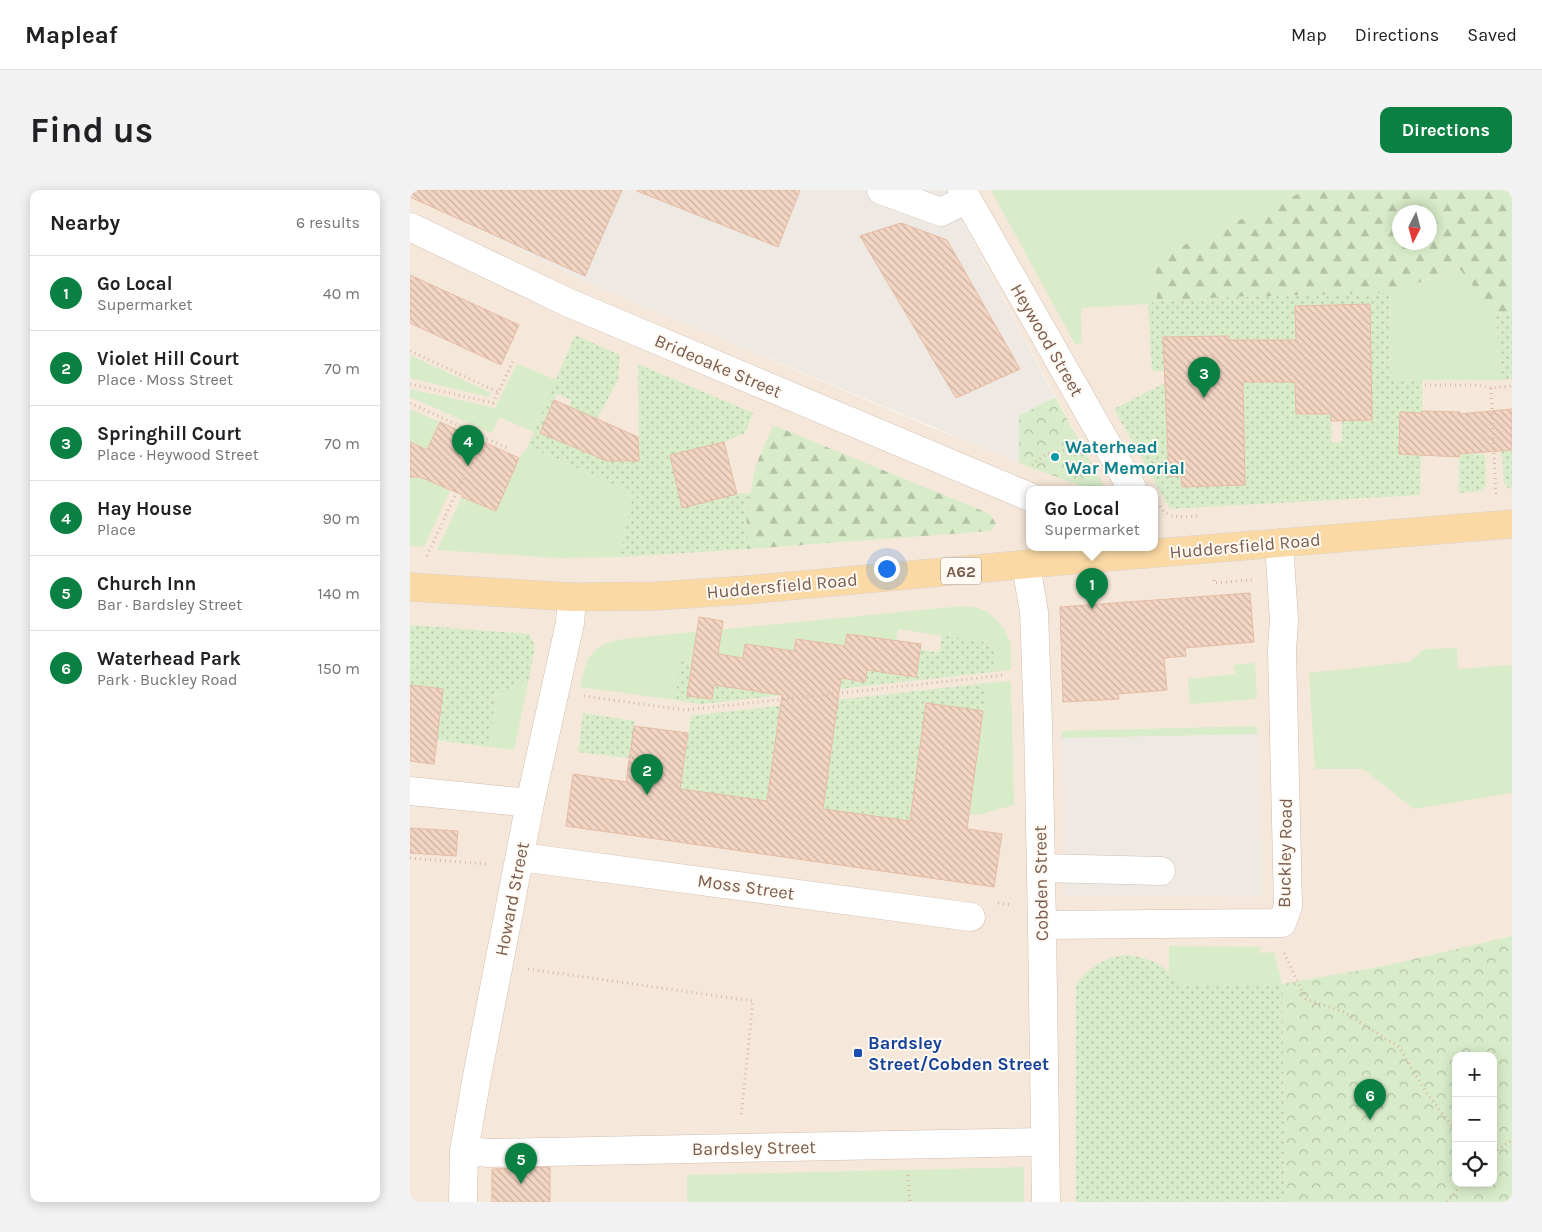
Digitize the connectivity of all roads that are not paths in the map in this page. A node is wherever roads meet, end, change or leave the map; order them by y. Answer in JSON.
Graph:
{"nodes":[{"id":1,"x":881,"y":190,"type":"edge"},
{"id":2,"x":965,"y":194,"type":"edge"},
{"id":3,"x":410,"y":227,"type":"edge"},
{"id":4,"x":1131,"y":486,"type":"edge"},
{"id":5,"x":1026,"y":495,"type":"edge"},
{"id":6,"x":1512,"y":524,"type":"edge"},
{"id":7,"x":1279,"y":543,"type":"junction"},
{"id":8,"x":1158,"y":550,"type":"edge"},
{"id":9,"x":1130,"y":551,"type":"edge"},
{"id":10,"x":1082,"y":553,"type":"edge"},
{"id":11,"x":1026,"y":565,"type":"junction"},
{"id":12,"x":410,"y":587,"type":"edge"},
{"id":13,"x":572,"y":597,"type":"junction"},
{"id":14,"x":410,"y":791,"type":"edge"},
{"id":15,"x":530,"y":803,"type":"junction"},
{"id":16,"x":521,"y":857,"type":"junction"},
{"id":17,"x":1041,"y":868,"type":"junction"},
{"id":18,"x":1161,"y":871,"type":"dead end"},
{"id":19,"x":971,"y":917,"type":"dead end"},
{"id":20,"x":1042,"y":925,"type":"junction"},
{"id":21,"x":1045,"y":1142,"type":"junction"},
{"id":22,"x":464,"y":1151,"type":"junction"},
{"id":23,"x":463,"y":1202,"type":"edge"},
{"id":24,"x":1046,"y":1202,"type":"edge"}],
"edges":[{"from":1,"to":2,"type":"street"},
{"from":2,"to":4,"type":"street","name":"Heywood Street"},
{"from":3,"to":5,"type":"street","name":"Brideoake Street"},
{"from":6,"to":7,"type":"main road","name":"Huddersfield Road","number":"A62"},
{"from":7,"to":8,"type":"main road","name":"Huddersfield Road","number":"A62"},
{"from":7,"to":20,"type":"street","name":"Buckley Road"},
{"from":9,"to":10,"type":"main road","name":"Huddersfield Road","number":"A62"},
{"from":10,"to":11,"type":"main road","name":"Huddersfield Road","number":"A62"},
{"from":11,"to":13,"type":"main road","name":"Huddersfield Road","number":"A62"},
{"from":11,"to":17,"type":"street","name":"Cobden Street"},
{"from":12,"to":13,"type":"main road","name":"Huddersfield Road","number":"A62"},
{"from":13,"to":15,"type":"street","name":"Howard Street"},
{"from":14,"to":15,"type":"street"},
{"from":15,"to":16,"type":"street","name":"Howard Street"},
{"from":16,"to":19,"type":"street","name":"Moss Street"},
{"from":16,"to":22,"type":"street","name":"Howard Street"},
{"from":17,"to":18,"type":"street"},
{"from":17,"to":20,"type":"street","name":"Cobden Street"},
{"from":20,"to":21,"type":"street","name":"Cobden Street"},
{"from":21,"to":22,"type":"street","name":"Bardsley Street"},
{"from":21,"to":24,"type":"street","name":"Cobden Street"},
{"from":22,"to":23,"type":"street","name":"Howard Street"}]}
